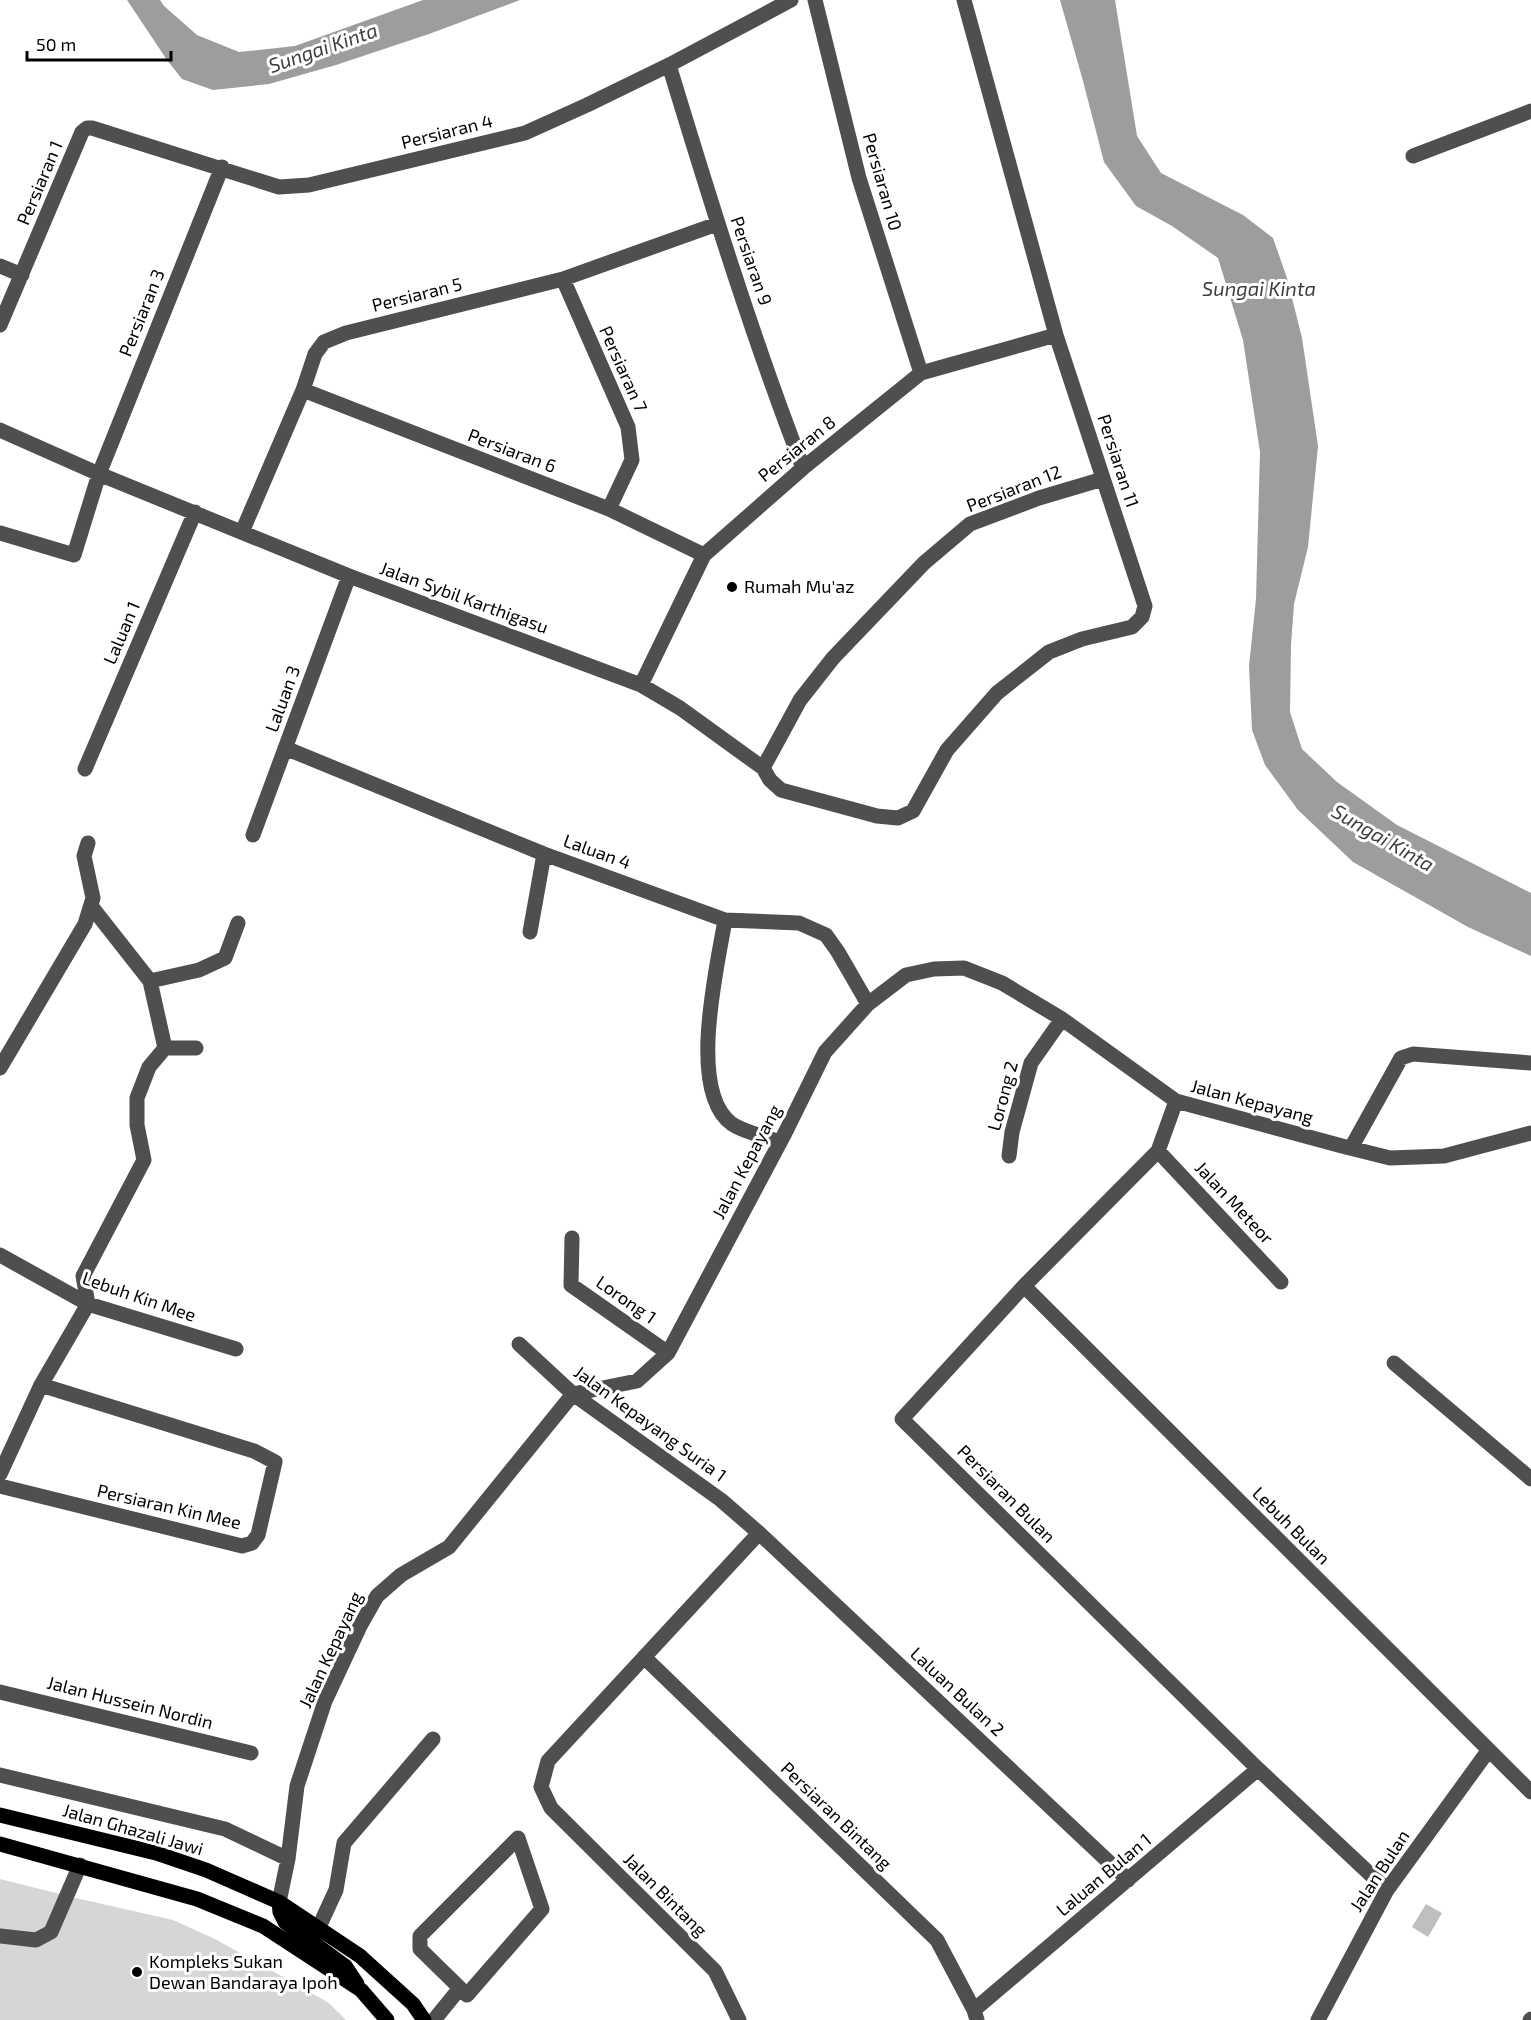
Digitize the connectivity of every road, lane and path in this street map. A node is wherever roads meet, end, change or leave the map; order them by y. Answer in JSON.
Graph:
{"nodes":[{"id":1,"x":791,"y":0,"type":"edge"},
{"id":2,"x":815,"y":0,"type":"edge"},
{"id":3,"x":964,"y":0,"type":"edge"},
{"id":4,"x":669,"y":65,"type":"junction"},
{"id":5,"x":1531,"y":111,"type":"edge"},
{"id":6,"x":93,"y":128,"type":"joint"},
{"id":7,"x":1413,"y":156,"type":"dead end"},
{"id":8,"x":222,"y":167,"type":"junction"},
{"id":9,"x":717,"y":224,"type":"junction"},
{"id":10,"x":0,"y":266,"type":"edge"},
{"id":11,"x":22,"y":275,"type":"junction"},
{"id":12,"x":563,"y":279,"type":"junction"},
{"id":13,"x":0,"y":325,"type":"edge"},
{"id":14,"x":1056,"y":335,"type":"junction"},
{"id":15,"x":921,"y":373,"type":"junction"},
{"id":16,"x":303,"y":390,"type":"junction"},
{"id":17,"x":0,"y":430,"type":"edge"},
{"id":18,"x":803,"y":468,"type":"junction"},
{"id":19,"x":99,"y":474,"type":"junction"},
{"id":20,"x":1103,"y":478,"type":"junction"},
{"id":21,"x":609,"y":509,"type":"junction"},
{"id":22,"x":195,"y":512,"type":"junction"},
{"id":23,"x":242,"y":532,"type":"junction"},
{"id":24,"x":0,"y":533,"type":"edge"},
{"id":25,"x":704,"y":555,"type":"junction"},
{"id":26,"x":349,"y":576,"type":"junction"},
{"id":27,"x":641,"y":685,"type":"junction"},
{"id":28,"x":285,"y":748,"type":"junction"},
{"id":29,"x":762,"y":768,"type":"junction"},
{"id":30,"x":85,"y":769,"type":"dead end"},
{"id":31,"x":898,"y":818,"type":"joint"},
{"id":32,"x":253,"y":835,"type":"dead end"},
{"id":33,"x":88,"y":843,"type":"dead end"},
{"id":34,"x":544,"y":854,"type":"junction"},
{"id":35,"x":91,"y":906,"type":"junction"},
{"id":36,"x":725,"y":921,"type":"junction"},
{"id":37,"x":238,"y":923,"type":"dead end"},
{"id":38,"x":530,"y":932,"type":"dead end"},
{"id":39,"x":150,"y":981,"type":"junction"},
{"id":40,"x":868,"y":1004,"type":"junction"},
{"id":41,"x":1062,"y":1019,"type":"junction"},
{"id":42,"x":196,"y":1047,"type":"dead end"},
{"id":43,"x":165,"y":1048,"type":"junction"},
{"id":44,"x":1531,"y":1064,"type":"edge"},
{"id":45,"x":0,"y":1068,"type":"edge"},
{"id":46,"x":1176,"y":1101,"type":"junction"},
{"id":47,"x":1531,"y":1133,"type":"edge"},
{"id":48,"x":780,"y":1142,"type":"junction"},
{"id":49,"x":1351,"y":1148,"type":"junction"},
{"id":50,"x":1158,"y":1151,"type":"junction"},
{"id":51,"x":1009,"y":1156,"type":"dead end"},
{"id":52,"x":573,"y":1238,"type":"dead end"},
{"id":53,"x":0,"y":1255,"type":"edge"},
{"id":54,"x":1281,"y":1282,"type":"dead end"},
{"id":55,"x":1024,"y":1286,"type":"junction"},
{"id":56,"x":88,"y":1304,"type":"junction"},
{"id":57,"x":519,"y":1344,"type":"dead end"},
{"id":58,"x":237,"y":1349,"type":"dead end"},
{"id":59,"x":668,"y":1353,"type":"junction"},
{"id":60,"x":1394,"y":1363,"type":"dead end"},
{"id":61,"x":41,"y":1385,"type":"junction"},
{"id":62,"x":573,"y":1394,"type":"junction"},
{"id":63,"x":0,"y":1474,"type":"edge"},
{"id":64,"x":1531,"y":1479,"type":"edge"},
{"id":65,"x":0,"y":1486,"type":"edge"},
{"id":66,"x":759,"y":1533,"type":"junction"},
{"id":67,"x":644,"y":1657,"type":"junction"},
{"id":68,"x":0,"y":1692,"type":"edge"},
{"id":69,"x":434,"y":1739,"type":"dead end"},
{"id":70,"x":1488,"y":1751,"type":"junction"},
{"id":71,"x":251,"y":1753,"type":"dead end"},
{"id":72,"x":1258,"y":1769,"type":"junction"},
{"id":73,"x":0,"y":1775,"type":"edge"},
{"id":74,"x":1531,"y":1792,"type":"edge"},
{"id":75,"x":0,"y":1815,"type":"edge"},
{"id":76,"x":0,"y":1844,"type":"edge"},
{"id":77,"x":288,"y":1859,"type":"junction"},
{"id":78,"x":80,"y":1865,"type":"junction"},
{"id":79,"x":1128,"y":1880,"type":"junction"},
{"id":80,"x":1387,"y":1890,"type":"junction"},
{"id":81,"x":279,"y":1902,"type":"junction"},
{"id":82,"x":318,"y":1929,"type":"junction"},
{"id":83,"x":0,"y":1936,"type":"edge"},
{"id":84,"x":460,"y":1988,"type":"junction"},
{"id":85,"x":361,"y":1990,"type":"junction"},
{"id":86,"x":976,"y":2015,"type":"edge"},
{"id":87,"x":387,"y":2020,"type":"edge"},
{"id":88,"x":424,"y":2020,"type":"edge"},
{"id":89,"x":434,"y":2020,"type":"edge"},
{"id":90,"x":739,"y":2020,"type":"edge"},
{"id":91,"x":1318,"y":2020,"type":"edge"}],
"edges":[{"from":1,"to":4,"type":"street","name":"Persiaran 4"},
{"from":2,"to":15,"type":"street","name":"Persiaran 10"},
{"from":3,"to":14,"type":"street","name":"Persiaran 11"},
{"from":4,"to":8,"type":"street","name":"Persiaran 4"},
{"from":4,"to":9,"type":"street","name":"Persiaran 9"},
{"from":5,"to":7,"type":"street"},
{"from":6,"to":8,"type":"street","name":"Persiaran 4"},
{"from":6,"to":11,"type":"street","name":"Persiaran 1"},
{"from":8,"to":19,"type":"street","name":"Persiaran 3"},
{"from":9,"to":12,"type":"street","name":"Persiaran 5"},
{"from":9,"to":18,"type":"street","name":"Persiaran 9"},
{"from":10,"to":11,"type":"street"},
{"from":11,"to":13,"type":"street","name":"Persiaran 1"},
{"from":12,"to":16,"type":"street","name":"Persiaran 5"},
{"from":12,"to":21,"type":"street","name":"Persiaran 7"},
{"from":14,"to":15,"type":"street","name":"Persiaran 8"},
{"from":14,"to":20,"type":"street","name":"Persiaran 11"},
{"from":15,"to":18,"type":"street","name":"Persiaran 8"},
{"from":16,"to":21,"type":"street","name":"Persiaran 6"},
{"from":16,"to":23,"type":"street","name":"Persiaran 5"},
{"from":17,"to":19,"type":"street","name":"Jalan Sybil Karthigasu"},
{"from":18,"to":25,"type":"street","name":"Persiaran 8"},
{"from":19,"to":22,"type":"street","name":"Jalan Sybil Karthigasu"},
{"from":19,"to":24,"type":"street","name":"Persiaran 3"},
{"from":20,"to":29,"type":"street","name":"Persiaran 12"},
{"from":20,"to":31,"type":"street","name":"Persiaran 11"},
{"from":21,"to":25,"type":"street","name":"Persiaran 6"},
{"from":22,"to":23,"type":"street","name":"Jalan Sybil Karthigasu"},
{"from":22,"to":30,"type":"street","name":"Laluan 1"},
{"from":23,"to":26,"type":"street","name":"Jalan Sybil Karthigasu"},
{"from":25,"to":27,"type":"street","name":"Persiaran 8"},
{"from":26,"to":27,"type":"street","name":"Jalan Sybil Karthigasu"},
{"from":26,"to":28,"type":"street","name":"Laluan 3"},
{"from":27,"to":29,"type":"street","name":"Jalan Sybil Karthigasu"},
{"from":28,"to":32,"type":"street","name":"Laluan 3"},
{"from":28,"to":34,"type":"street","name":"Laluan 4"},
{"from":29,"to":31,"type":"street","name":"Jalan Sybil Karthigasu"},
{"from":33,"to":35,"type":"street"},
{"from":34,"to":36,"type":"street","name":"Laluan 4"},
{"from":34,"to":38,"type":"street"},
{"from":35,"to":39,"type":"street"},
{"from":35,"to":45,"type":"street"},
{"from":36,"to":40,"type":"street","name":"Laluan 4"},
{"from":36,"to":48,"type":"street"},
{"from":37,"to":39,"type":"street"},
{"from":39,"to":43,"type":"street"},
{"from":40,"to":41,"type":"street","name":"Jalan Kepayang"},
{"from":40,"to":48,"type":"street","name":"Jalan Kepayang"},
{"from":41,"to":46,"type":"street","name":"Jalan Kepayang"},
{"from":41,"to":51,"type":"street","name":"Lorong 2"},
{"from":42,"to":43,"type":"street"},
{"from":43,"to":56,"type":"street"},
{"from":44,"to":49,"type":"street"},
{"from":46,"to":49,"type":"street","name":"Jalan Kepayang"},
{"from":46,"to":50,"type":"street","name":"Persiaran Bulan"},
{"from":47,"to":49,"type":"street","name":"Jalan Kepayang"},
{"from":48,"to":59,"type":"street","name":"Jalan Kepayang"},
{"from":50,"to":54,"type":"street","name":"Jalan Meteor"},
{"from":50,"to":55,"type":"street","name":"Persiaran Bulan"},
{"from":52,"to":59,"type":"street","name":"Lorong 1"},
{"from":53,"to":56,"type":"street","name":"Lebuh Kin Mee"},
{"from":55,"to":70,"type":"street","name":"Lebuh Bulan"},
{"from":55,"to":72,"type":"street","name":"Persiaran Bulan"},
{"from":56,"to":58,"type":"street","name":"Lebuh Kin Mee"},
{"from":56,"to":61,"type":"street"},
{"from":57,"to":62,"type":"street","name":"Jalan Kepayang Suria 1"},
{"from":59,"to":62,"type":"street","name":"Jalan Kepayang"},
{"from":60,"to":64,"type":"street"},
{"from":61,"to":63,"type":"street"},
{"from":61,"to":65,"type":"street","name":"Persiaran Kin Mee"},
{"from":62,"to":66,"type":"street","name":"Jalan Kepayang Suria 1"},
{"from":62,"to":77,"type":"street","name":"Jalan Kepayang"},
{"from":66,"to":67,"type":"street"},
{"from":66,"to":79,"type":"street","name":"Laluan Bulan 2"},
{"from":67,"to":86,"type":"street","name":"Persiaran Bintang"},
{"from":67,"to":90,"type":"street","name":"Jalan Bintang"},
{"from":68,"to":71,"type":"street","name":"Jalan Hussein Nordin"},
{"from":69,"to":82,"type":"street"},
{"from":70,"to":74,"type":"street","name":"Lebuh Bulan"},
{"from":70,"to":80,"type":"street","name":"Jalan Bulan"},
{"from":72,"to":79,"type":"street","name":"Laluan Bulan 1"},
{"from":72,"to":80,"type":"street","name":"Persiaran Bulan"},
{"from":73,"to":77,"type":"street","name":"Jalan Ghazali Jawi"},
{"from":75,"to":81,"type":"main road","name":"Jalan Ghazali Jawi"},
{"from":76,"to":78,"type":"main road"},
{"from":77,"to":81,"type":"street","name":"Jalan Kepayang"},
{"from":78,"to":83,"type":"street"},
{"from":78,"to":85,"type":"main road"},
{"from":79,"to":86,"type":"street","name":"Laluan Bulan 1"},
{"from":80,"to":91,"type":"street","name":"Jalan Bulan"},
{"from":81,"to":82,"type":"main road","name":"Jalan Ghazali Jawi"},
{"from":81,"to":85,"type":"main road"},
{"from":82,"to":88,"type":"main road","name":"Jalan Ghazali Jawi"},
{"from":84,"to":84,"type":"street"},
{"from":84,"to":89,"type":"street"},
{"from":85,"to":87,"type":"main road"}]}
